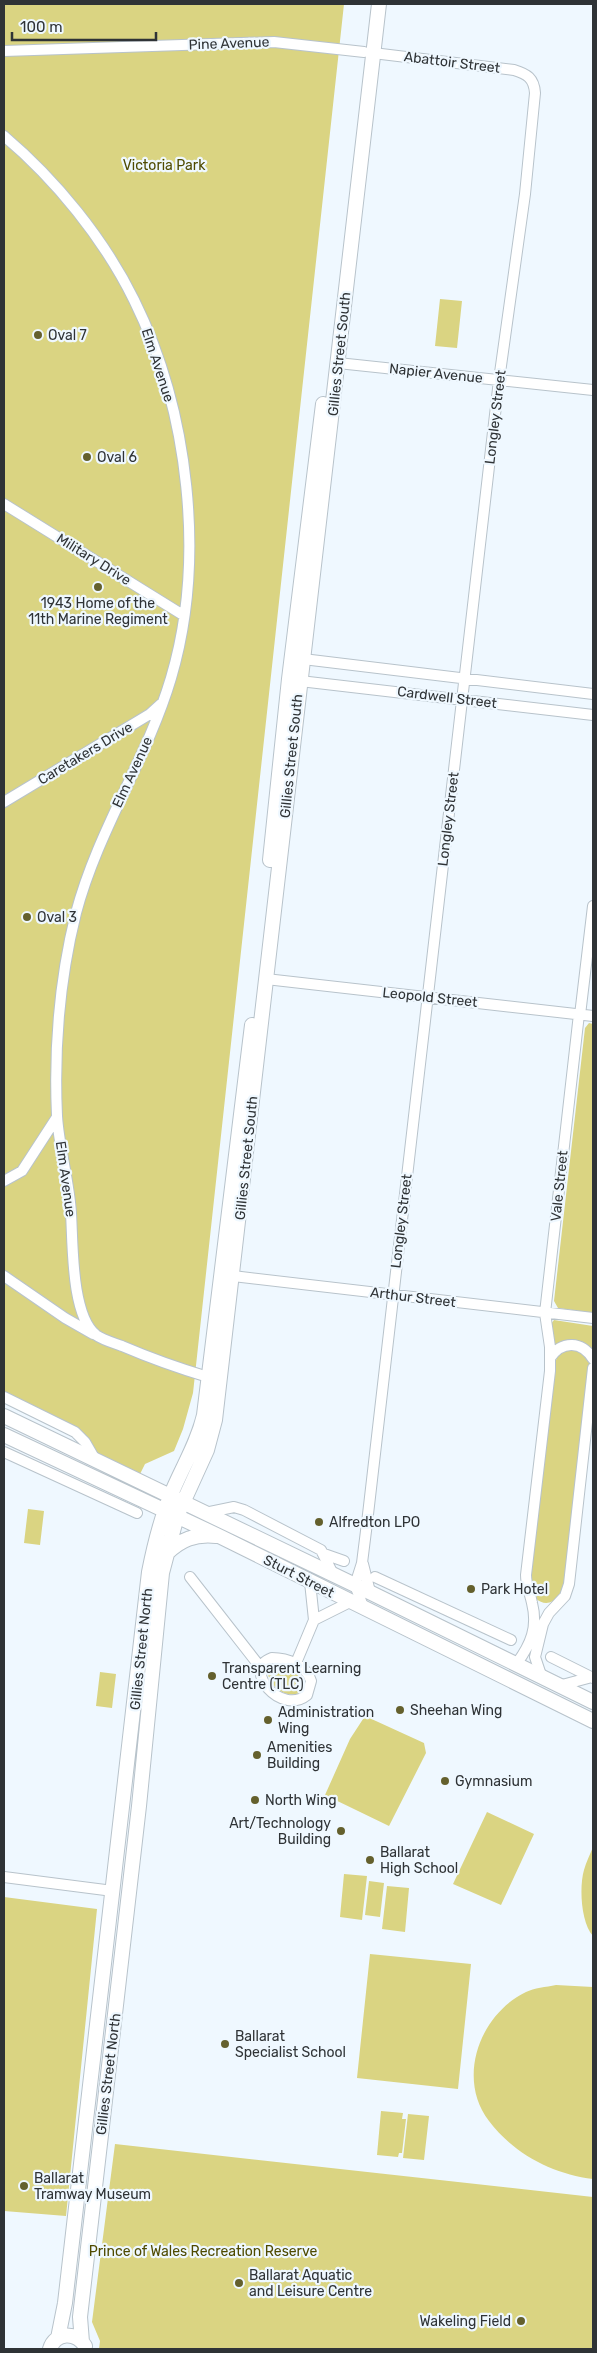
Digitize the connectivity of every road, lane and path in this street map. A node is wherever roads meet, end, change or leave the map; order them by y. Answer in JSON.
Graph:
{"nodes":[{"id":1,"x":370,"y":4,"type":"edge"},
{"id":2,"x":379,"y":4,"type":"edge"},
{"id":3,"x":4,"y":51,"type":"edge"},
{"id":4,"x":369,"y":53,"type":"junction"},
{"id":5,"x":529,"y":76,"type":"joint"},
{"id":6,"x":4,"y":136,"type":"edge"},
{"id":7,"x":333,"y":362,"type":"junction"},
{"id":8,"x":499,"y":380,"type":"junction"},
{"id":9,"x":593,"y":390,"type":"edge"},
{"id":10,"x":4,"y":504,"type":"edge"},
{"id":11,"x":183,"y":615,"type":"junction"},
{"id":12,"x":297,"y":659,"type":"junction"},
{"id":13,"x":465,"y":679,"type":"junction"},
{"id":14,"x":294,"y":680,"type":"junction"},
{"id":15,"x":593,"y":694,"type":"edge"},
{"id":16,"x":462,"y":699,"type":"junction"},
{"id":17,"x":163,"y":701,"type":"junction"},
{"id":18,"x":593,"y":715,"type":"edge"},
{"id":19,"x":4,"y":802,"type":"edge"},
{"id":20,"x":593,"y":906,"type":"edge"},
{"id":21,"x":262,"y":978,"type":"junction"},
{"id":22,"x":427,"y":997,"type":"junction"},
{"id":23,"x":580,"y":1015,"type":"junction"},
{"id":24,"x":593,"y":1016,"type":"edge"},
{"id":25,"x":57,"y":1117,"type":"junction"},
{"id":26,"x":4,"y":1181,"type":"edge"},
{"id":27,"x":4,"y":1276,"type":"edge"},
{"id":28,"x":226,"y":1276,"type":"junction"},
{"id":29,"x":392,"y":1295,"type":"junction"},
{"id":30,"x":545,"y":1313,"type":"junction"},
{"id":31,"x":593,"y":1318,"type":"edge"},
{"id":32,"x":97,"y":1335,"type":"junction"},
{"id":33,"x":550,"y":1358,"type":"junction"},
{"id":34,"x":593,"y":1359,"type":"edge"},
{"id":35,"x":593,"y":1368,"type":"edge"},
{"id":36,"x":208,"y":1377,"type":"junction"},
{"id":37,"x":4,"y":1397,"type":"edge"},
{"id":38,"x":4,"y":1416,"type":"edge"},
{"id":39,"x":4,"y":1435,"type":"edge"},
{"id":40,"x":4,"y":1452,"type":"edge"},
{"id":41,"x":96,"y":1461,"type":"junction"},
{"id":42,"x":176,"y":1499,"type":"junction"},
{"id":43,"x":171,"y":1513,"type":"junction"},
{"id":44,"x":205,"y":1513,"type":"junction"},
{"id":45,"x":137,"y":1514,"type":"dead end"},
{"id":46,"x":221,"y":1537,"type":"junction"},
{"id":47,"x":324,"y":1554,"type":"junction"},
{"id":48,"x":165,"y":1555,"type":"junction"},
{"id":49,"x":344,"y":1561,"type":"dead end"},
{"id":50,"x":362,"y":1563,"type":"junction"},
{"id":51,"x":332,"y":1574,"type":"junction"},
{"id":52,"x":190,"y":1577,"type":"dead end"},
{"id":53,"x":374,"y":1577,"type":"dead end"},
{"id":54,"x":310,"y":1582,"type":"junction"},
{"id":55,"x":355,"y":1585,"type":"junction"},
{"id":56,"x":409,"y":1592,"type":"junction"},
{"id":57,"x":375,"y":1595,"type":"junction"},
{"id":58,"x":532,"y":1601,"type":"junction"},
{"id":59,"x":350,"y":1602,"type":"junction"},
{"id":60,"x":558,"y":1604,"type":"junction"},
{"id":61,"x":364,"y":1609,"type":"junction"},
{"id":62,"x":314,"y":1620,"type":"junction"},
{"id":63,"x":489,"y":1630,"type":"junction"},
{"id":64,"x":511,"y":1640,"type":"dead end"},
{"id":65,"x":491,"y":1651,"type":"junction"},
{"id":66,"x":551,"y":1657,"type":"dead end"},
{"id":67,"x":296,"y":1663,"type":"junction"},
{"id":68,"x":517,"y":1663,"type":"junction"},
{"id":69,"x":261,"y":1668,"type":"junction"},
{"id":70,"x":541,"y":1676,"type":"junction"},
{"id":71,"x":593,"y":1677,"type":"edge"},
{"id":72,"x":562,"y":1685,"type":"junction"},
{"id":73,"x":593,"y":1702,"type":"edge"},
{"id":74,"x":593,"y":1720,"type":"edge"},
{"id":75,"x":123,"y":1804,"type":"junction"},
{"id":76,"x":139,"y":1806,"type":"junction"},
{"id":77,"x":4,"y":1877,"type":"edge"},
{"id":78,"x":113,"y":1891,"type":"junction"},
{"id":79,"x":102,"y":2120,"type":"junction"},
{"id":80,"x":85,"y":2135,"type":"junction"},
{"id":81,"x":54,"y":2344,"type":"edge"},
{"id":82,"x":84,"y":2346,"type":"edge"}],
"edges":[{"from":1,"to":4,"type":"main road","name":"Gillies Street South"},
{"from":2,"to":4,"type":"main road","name":"Gillies Street South"},
{"from":3,"to":4,"type":"street","name":"Pine Avenue"},
{"from":4,"to":5,"type":"street","name":"Abattoir Street"},
{"from":4,"to":7,"type":"main road","name":"Gillies Street South"},
{"from":5,"to":8,"type":"street","name":"Longley Street"},
{"from":6,"to":11,"type":"street","name":"Elm Avenue"},
{"from":7,"to":8,"type":"street","name":"Napier Avenue"},
{"from":7,"to":12,"type":"main road","name":"Gillies Street South"},
{"from":8,"to":9,"type":"street","name":"Napier Avenue"},
{"from":8,"to":13,"type":"street","name":"Longley Street"},
{"from":10,"to":11,"type":"street","name":"Military Drive"},
{"from":11,"to":17,"type":"street","name":"Elm Avenue"},
{"from":12,"to":13,"type":"street","name":"Cardwell Street"},
{"from":12,"to":14,"type":"main road","name":"Gillies Street South"},
{"from":13,"to":15,"type":"street","name":"Cardwell Street"},
{"from":13,"to":16,"type":"street","name":"Longley Street"},
{"from":14,"to":16,"type":"street","name":"Cardwell Street"},
{"from":14,"to":21,"type":"main road","name":"Gillies Street South"},
{"from":16,"to":18,"type":"street","name":"Cardwell Street"},
{"from":16,"to":22,"type":"street","name":"Longley Street"},
{"from":17,"to":19,"type":"street","name":"Caretakers Drive"},
{"from":17,"to":25,"type":"street","name":"Elm Avenue"},
{"from":20,"to":23,"type":"street","name":"Vale Street"},
{"from":21,"to":22,"type":"street","name":"Leopold Street"},
{"from":21,"to":28,"type":"main road","name":"Gillies Street South"},
{"from":22,"to":23,"type":"street","name":"Leopold Street"},
{"from":22,"to":29,"type":"street","name":"Longley Street"},
{"from":23,"to":24,"type":"street","name":"Leopold Street"},
{"from":23,"to":30,"type":"street","name":"Vale Street"},
{"from":25,"to":26,"type":"street"},
{"from":25,"to":32,"type":"street","name":"Elm Avenue"},
{"from":27,"to":32,"type":"street"},
{"from":28,"to":29,"type":"street","name":"Arthur Street"},
{"from":28,"to":36,"type":"main road","name":"Gillies Street South"},
{"from":28,"to":42,"type":"main road","name":"Gillies Street South"},
{"from":29,"to":30,"type":"street","name":"Arthur Street"},
{"from":29,"to":50,"type":"street","name":"Longley Street"},
{"from":30,"to":31,"type":"street","name":"Arthur Street"},
{"from":30,"to":33,"type":"street","name":"Vale Street"},
{"from":32,"to":36,"type":"street"},
{"from":33,"to":34,"type":"street"},
{"from":33,"to":58,"type":"street","name":"Vale Street"},
{"from":35,"to":60,"type":"street"},
{"from":36,"to":42,"type":"main road","name":"Gillies Street South"},
{"from":37,"to":41,"type":"street","name":"Sturt Street"},
{"from":38,"to":41,"type":"main road","name":"Sturt Street"},
{"from":39,"to":43,"type":"main road","name":"Sturt Street"},
{"from":40,"to":45,"type":"street"},
{"from":41,"to":42,"type":"main road","name":"Sturt Street"},
{"from":42,"to":43,"type":"main road","name":"Gillies Street North"},
{"from":42,"to":44,"type":"main road","name":"Sturt Street"},
{"from":43,"to":46,"type":"main road","name":"Sturt Street"},
{"from":43,"to":48,"type":"main road","name":"Gillies Street North"},
{"from":43,"to":75,"type":"main road","name":"Gillies Street North"},
{"from":44,"to":47,"type":"street"},
{"from":44,"to":51,"type":"main road","name":"Sturt Street"},
{"from":46,"to":48,"type":"main road"},
{"from":46,"to":54,"type":"main road","name":"Sturt Street"},
{"from":47,"to":49,"type":"street"},
{"from":47,"to":51,"type":"street","name":"Sturt Street"},
{"from":48,"to":76,"type":"main road","name":"Gillies Street North"},
{"from":50,"to":55,"type":"street","name":"Longley Street"},
{"from":50,"to":57,"type":"street","name":"Longley Street"},
{"from":51,"to":55,"type":"main road","name":"Sturt Street"},
{"from":52,"to":69,"type":"street"},
{"from":53,"to":56,"type":"street"},
{"from":54,"to":59,"type":"main road","name":"Sturt Street"},
{"from":54,"to":62,"type":"street"},
{"from":55,"to":57,"type":"main road","name":"Sturt Street"},
{"from":55,"to":61,"type":"street"},
{"from":56,"to":57,"type":"street"},
{"from":56,"to":63,"type":"street"},
{"from":57,"to":65,"type":"main road","name":"Sturt Street"},
{"from":58,"to":60,"type":"street"},
{"from":58,"to":68,"type":"street","name":"Vale Street"},
{"from":59,"to":61,"type":"main road","name":"Sturt Street"},
{"from":59,"to":62,"type":"street"},
{"from":60,"to":70,"type":"street"},
{"from":61,"to":74,"type":"main road","name":"Sturt Street"},
{"from":62,"to":67,"type":"street"},
{"from":63,"to":64,"type":"street"},
{"from":63,"to":65,"type":"street"},
{"from":65,"to":68,"type":"main road","name":"Sturt Street"},
{"from":66,"to":71,"type":"street"},
{"from":67,"to":69,"type":"street"},
{"from":67,"to":69,"type":"street"},
{"from":68,"to":70,"type":"main road","name":"Sturt Street"},
{"from":70,"to":72,"type":"main road","name":"Sturt Street"},
{"from":71,"to":72,"type":"street"},
{"from":72,"to":73,"type":"main road","name":"Sturt Street"},
{"from":75,"to":76,"type":"main road"},
{"from":75,"to":78,"type":"main road","name":"Gillies Street North"},
{"from":76,"to":79,"type":"main road","name":"Gillies Street North"},
{"from":77,"to":78,"type":"street"},
{"from":78,"to":80,"type":"main road","name":"Gillies Street North"},
{"from":79,"to":80,"type":"main road"},
{"from":79,"to":82,"type":"main road","name":"Gillies Street North"},
{"from":80,"to":81,"type":"main road","name":"Gillies Street North"},
{"from":81,"to":82,"type":"main road"}]}
